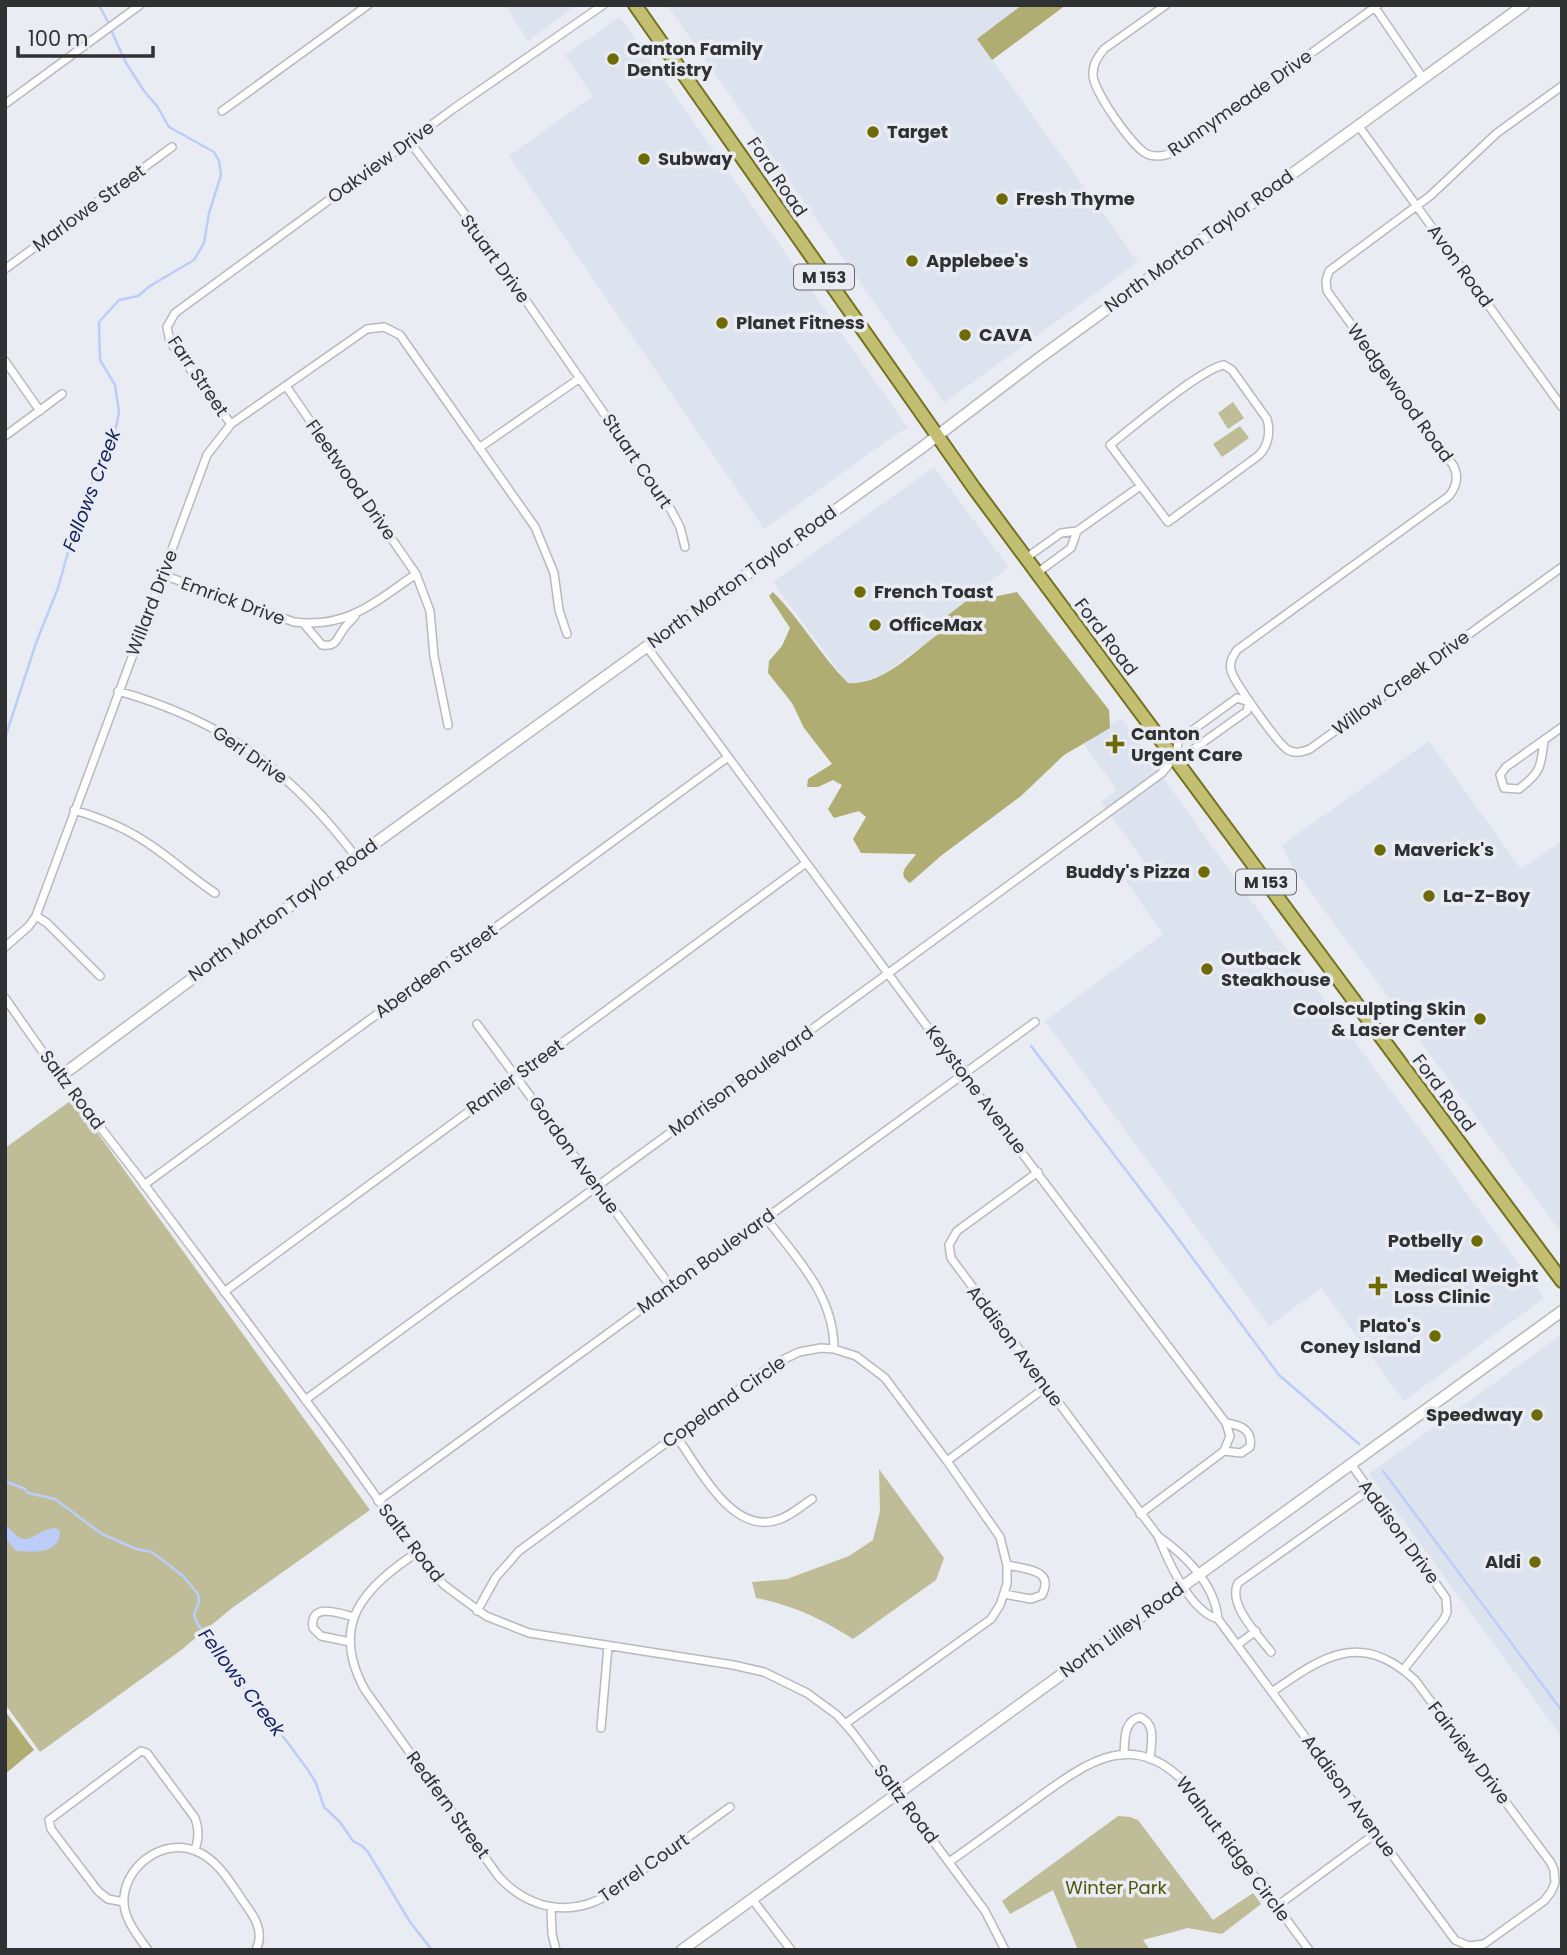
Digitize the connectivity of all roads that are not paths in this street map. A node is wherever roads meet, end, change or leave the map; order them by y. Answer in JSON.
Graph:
{"nodes":[{"id":1,"x":140,"y":5,"type":"edge"},
{"id":2,"x":368,"y":5,"type":"edge"},
{"id":3,"x":603,"y":5,"type":"edge"},
{"id":4,"x":635,"y":5,"type":"edge"},
{"id":5,"x":1166,"y":5,"type":"edge"},
{"id":6,"x":1524,"y":5,"type":"edge"},
{"id":7,"x":1376,"y":6,"type":"edge"},
{"id":8,"x":1423,"y":78,"type":"junction"},
{"id":9,"x":1562,"y":86,"type":"edge"},
{"id":10,"x":5,"y":104,"type":"edge"},
{"id":11,"x":222,"y":111,"type":"dead end"},
{"id":12,"x":1359,"y":125,"type":"junction"},
{"id":13,"x":409,"y":141,"type":"junction"},
{"id":14,"x":172,"y":147,"type":"dead end"},
{"id":15,"x":1416,"y":206,"type":"junction"},
{"id":16,"x":5,"y":269,"type":"edge"},
{"id":17,"x":167,"y":327,"type":"joint"},
{"id":18,"x":5,"y":361,"type":"edge"},
{"id":19,"x":580,"y":378,"type":"junction"},
{"id":20,"x":286,"y":386,"type":"junction"},
{"id":21,"x":62,"y":394,"type":"dead end"},
{"id":22,"x":1562,"y":407,"type":"edge"},
{"id":23,"x":40,"y":411,"type":"junction"},
{"id":24,"x":231,"y":424,"type":"junction"},
{"id":25,"x":5,"y":436,"type":"edge"},
{"id":26,"x":937,"y":436,"type":"junction"},
{"id":27,"x":479,"y":448,"type":"junction"},
{"id":28,"x":1139,"y":486,"type":"junction"},
{"id":29,"x":1077,"y":531,"type":"junction"},
{"id":30,"x":685,"y":547,"type":"dead end"},
{"id":31,"x":1026,"y":558,"type":"junction"},
{"id":32,"x":1562,"y":566,"type":"edge"},
{"id":33,"x":1037,"y":573,"type":"junction"},
{"id":34,"x":416,"y":574,"type":"junction"},
{"id":35,"x":163,"y":575,"type":"junction"},
{"id":36,"x":356,"y":615,"type":"junction"},
{"id":37,"x":304,"y":624,"type":"junction"},
{"id":38,"x":567,"y":634,"type":"dead end"},
{"id":39,"x":648,"y":646,"type":"junction"},
{"id":40,"x":118,"y":691,"type":"junction"},
{"id":41,"x":1250,"y":702,"type":"junction"},
{"id":42,"x":448,"y":725,"type":"dead end"},
{"id":43,"x":1562,"y":727,"type":"edge"},
{"id":44,"x":1544,"y":740,"type":"junction"},
{"id":45,"x":727,"y":757,"type":"junction"},
{"id":46,"x":1174,"y":758,"type":"junction"},
{"id":47,"x":74,"y":810,"type":"junction"},
{"id":48,"x":356,"y":857,"type":"junction"},
{"id":49,"x":806,"y":863,"type":"junction"},
{"id":50,"x":215,"y":893,"type":"dead end"},
{"id":51,"x":36,"y":916,"type":"junction"},
{"id":52,"x":5,"y":947,"type":"edge"},
{"id":53,"x":888,"y":974,"type":"junction"},
{"id":54,"x":100,"y":976,"type":"dead end"},
{"id":55,"x":5,"y":998,"type":"edge"},
{"id":56,"x":1035,"y":1022,"type":"dead end"},
{"id":57,"x":477,"y":1024,"type":"dead end"},
{"id":58,"x":962,"y":1074,"type":"junction"},
{"id":59,"x":61,"y":1076,"type":"junction"},
{"id":60,"x":516,"y":1076,"type":"junction"},
{"id":61,"x":1038,"y":1172,"type":"junction"},
{"id":62,"x":144,"y":1185,"type":"junction"},
{"id":63,"x":597,"y":1187,"type":"junction"},
{"id":64,"x":766,"y":1218,"type":"junction"},
{"id":65,"x":1562,"y":1281,"type":"edge"},
{"id":66,"x":671,"y":1287,"type":"junction"},
{"id":67,"x":224,"y":1292,"type":"junction"},
{"id":68,"x":1562,"y":1311,"type":"edge"},
{"id":69,"x":834,"y":1349,"type":"junction"},
{"id":70,"x":1046,"y":1387,"type":"junction"},
{"id":71,"x":305,"y":1400,"type":"junction"},
{"id":72,"x":1226,"y":1423,"type":"junction"},
{"id":73,"x":676,"y":1436,"type":"junction"},
{"id":74,"x":1224,"y":1451,"type":"junction"},
{"id":75,"x":947,"y":1461,"type":"junction"},
{"id":76,"x":1350,"y":1464,"type":"junction"},
{"id":77,"x":1369,"y":1490,"type":"junction"},
{"id":78,"x":812,"y":1499,"type":"dead end"},
{"id":79,"x":378,"y":1501,"type":"junction"},
{"id":80,"x":1140,"y":1514,"type":"junction"},
{"id":81,"x":1158,"y":1536,"type":"junction"},
{"id":82,"x":416,"y":1553,"type":"junction"},
{"id":83,"x":1007,"y":1565,"type":"junction"},
{"id":84,"x":1199,"y":1574,"type":"junction"},
{"id":85,"x":1182,"y":1586,"type":"junction"},
{"id":86,"x":1004,"y":1594,"type":"junction"},
{"id":87,"x":477,"y":1611,"type":"junction"},
{"id":88,"x":355,"y":1617,"type":"junction"},
{"id":89,"x":1218,"y":1619,"type":"junction"},
{"id":90,"x":1256,"y":1631,"type":"junction"},
{"id":91,"x":350,"y":1642,"type":"junction"},
{"id":92,"x":1237,"y":1645,"type":"junction"},
{"id":93,"x":608,"y":1646,"type":"junction"},
{"id":94,"x":1271,"y":1652,"type":"dead end"},
{"id":95,"x":1404,"y":1669,"type":"junction"},
{"id":96,"x":1272,"y":1692,"type":"junction"},
{"id":97,"x":845,"y":1724,"type":"junction"},
{"id":98,"x":601,"y":1728,"type":"dead end"},
{"id":99,"x":1124,"y":1755,"type":"junction"},
{"id":100,"x":1150,"y":1759,"type":"junction"},
{"id":101,"x":898,"y":1792,"type":"junction"},
{"id":102,"x":730,"y":1807,"type":"dead end"},
{"id":103,"x":1376,"y":1833,"type":"junction"},
{"id":104,"x":195,"y":1850,"type":"junction"},
{"id":105,"x":949,"y":1862,"type":"junction"},
{"id":106,"x":752,"y":1899,"type":"junction"},
{"id":107,"x":124,"y":1902,"type":"junction"},
{"id":108,"x":1277,"y":1906,"type":"junction"},
{"id":109,"x":551,"y":1908,"type":"junction"},
{"id":110,"x":1455,"y":1940,"type":"junction"},
{"id":111,"x":1484,"y":1947,"type":"edge"},
{"id":112,"x":148,"y":1950,"type":"edge"},
{"id":113,"x":256,"y":1950,"type":"edge"},
{"id":114,"x":556,"y":1950,"type":"edge"},
{"id":115,"x":682,"y":1950,"type":"edge"},
{"id":116,"x":791,"y":1950,"type":"edge"},
{"id":117,"x":1006,"y":1950,"type":"edge"},
{"id":118,"x":1309,"y":1950,"type":"edge"},
{"id":119,"x":1455,"y":1950,"type":"edge"}],
"edges":[{"from":1,"to":10,"type":"street"},
{"from":2,"to":11,"type":"street"},
{"from":3,"to":13,"type":"street","name":"Oakview Drive"},
{"from":4,"to":26,"type":"main road","name":"Ford Road","number":"M 153"},
{"from":5,"to":7,"type":"street","name":"Runnymeade Drive"},
{"from":6,"to":8,"type":"street","name":"North Morton Taylor Road"},
{"from":7,"to":8,"type":"street"},
{"from":8,"to":12,"type":"street","name":"North Morton Taylor Road"},
{"from":9,"to":15,"type":"street","name":"Wedgewood Road"},
{"from":12,"to":15,"type":"street","name":"Avon Road"},
{"from":12,"to":26,"type":"street","name":"North Morton Taylor Road"},
{"from":13,"to":17,"type":"street","name":"Oakview Drive"},
{"from":13,"to":19,"type":"street","name":"Stuart Drive"},
{"from":14,"to":16,"type":"street","name":"Marlowe Street"},
{"from":15,"to":22,"type":"street","name":"Avon Road"},
{"from":15,"to":41,"type":"street","name":"Wedgewood Road"},
{"from":17,"to":24,"type":"street","name":"Farr Street"},
{"from":18,"to":23,"type":"street"},
{"from":19,"to":27,"type":"street"},
{"from":19,"to":30,"type":"street","name":"Stuart Court"},
{"from":20,"to":24,"type":"street","name":"Willard Drive"},
{"from":20,"to":27,"type":"street","name":"Willard Drive"},
{"from":20,"to":34,"type":"street","name":"Fleetwood Drive"},
{"from":21,"to":23,"type":"street"},
{"from":23,"to":25,"type":"street"},
{"from":24,"to":35,"type":"street","name":"Willard Drive"},
{"from":26,"to":31,"type":"main road","name":"Ford Road","number":"M 153"},
{"from":26,"to":39,"type":"street","name":"North Morton Taylor Road"},
{"from":27,"to":38,"type":"street"},
{"from":28,"to":28,"type":"street"},
{"from":28,"to":29,"type":"street"},
{"from":29,"to":31,"type":"street"},
{"from":29,"to":33,"type":"street"},
{"from":31,"to":33,"type":"main road","name":"Ford Road","number":"M 153"},
{"from":32,"to":41,"type":"street","name":"Willow Creek Drive"},
{"from":33,"to":46,"type":"main road","name":"Ford Road","number":"M 153"},
{"from":34,"to":36,"type":"street","name":"Emrick Drive"},
{"from":34,"to":42,"type":"street","name":"Fleetwood Drive"},
{"from":35,"to":37,"type":"street","name":"Emrick Drive"},
{"from":35,"to":40,"type":"street","name":"Willard Drive"},
{"from":36,"to":37,"type":"street","name":"Emrick Drive"},
{"from":36,"to":37,"type":"street","name":"Emrick Drive"},
{"from":39,"to":45,"type":"street","name":"Keystone Avenue"},
{"from":39,"to":48,"type":"street","name":"North Morton Taylor Road"},
{"from":40,"to":47,"type":"street","name":"Willard Drive"},
{"from":40,"to":48,"type":"street","name":"Geri Drive"},
{"from":41,"to":46,"type":"street"},
{"from":41,"to":46,"type":"street"},
{"from":43,"to":44,"type":"street"},
{"from":44,"to":44,"type":"street"},
{"from":45,"to":49,"type":"street","name":"Keystone Avenue"},
{"from":45,"to":62,"type":"street","name":"Aberdeen Street"},
{"from":46,"to":53,"type":"street","name":"Morrison Boulevard"},
{"from":46,"to":65,"type":"main road","name":"Ford Road","number":"M 153"},
{"from":47,"to":50,"type":"street"},
{"from":47,"to":51,"type":"street","name":"Willard Drive"},
{"from":48,"to":59,"type":"street","name":"North Morton Taylor Road"},
{"from":49,"to":53,"type":"street","name":"Keystone Avenue"},
{"from":49,"to":60,"type":"street","name":"Ranier Street"},
{"from":51,"to":52,"type":"street","name":"Willard Drive"},
{"from":51,"to":54,"type":"street"},
{"from":53,"to":58,"type":"street","name":"Keystone Avenue"},
{"from":53,"to":63,"type":"street","name":"Morrison Boulevard"},
{"from":55,"to":59,"type":"street","name":"Saltz Road"},
{"from":56,"to":58,"type":"street","name":"Manton Boulevard"},
{"from":57,"to":60,"type":"street","name":"Gordon Avenue"},
{"from":58,"to":61,"type":"street","name":"Keystone Avenue"},
{"from":58,"to":64,"type":"street","name":"Manton Boulevard"},
{"from":59,"to":62,"type":"street","name":"Saltz Road"},
{"from":60,"to":63,"type":"street","name":"Gordon Avenue"},
{"from":60,"to":67,"type":"street","name":"Ranier Street"},
{"from":61,"to":70,"type":"street","name":"Addison Avenue"},
{"from":61,"to":72,"type":"street","name":"Keystone Avenue"},
{"from":62,"to":67,"type":"street","name":"Saltz Road"},
{"from":63,"to":66,"type":"street","name":"Gordon Avenue"},
{"from":63,"to":71,"type":"street","name":"Morrison Boulevard"},
{"from":64,"to":66,"type":"street","name":"Manton Boulevard"},
{"from":64,"to":69,"type":"street"},
{"from":66,"to":79,"type":"street","name":"Manton Boulevard"},
{"from":67,"to":71,"type":"street","name":"Saltz Road"},
{"from":68,"to":76,"type":"street","name":"North Lilley Road"},
{"from":69,"to":73,"type":"street","name":"Copeland Circle"},
{"from":69,"to":75,"type":"street","name":"Copeland Circle"},
{"from":70,"to":75,"type":"street"},
{"from":70,"to":80,"type":"street","name":"Addison Avenue"},
{"from":71,"to":79,"type":"street","name":"Saltz Road"},
{"from":72,"to":74,"type":"street"},
{"from":72,"to":74,"type":"street","name":"Keystone Avenue"},
{"from":73,"to":78,"type":"street"},
{"from":73,"to":87,"type":"street","name":"Copeland Circle"},
{"from":74,"to":80,"type":"street"},
{"from":75,"to":83,"type":"street","name":"Copeland Circle"},
{"from":76,"to":77,"type":"street","name":"Addison Drive"},
{"from":76,"to":84,"type":"street","name":"North Lilley Road"},
{"from":77,"to":90,"type":"street"},
{"from":77,"to":95,"type":"street","name":"Addison Drive"},
{"from":79,"to":82,"type":"street","name":"Saltz Road"},
{"from":80,"to":81,"type":"street","name":"Addison Avenue"},
{"from":81,"to":84,"type":"street","name":"Addison Avenue"},
{"from":81,"to":85,"type":"street","name":"Addison Avenue"},
{"from":82,"to":87,"type":"street","name":"Saltz Road"},
{"from":82,"to":88,"type":"street","name":"Redfern Street"},
{"from":83,"to":86,"type":"street","name":"Copeland Circle"},
{"from":83,"to":86,"type":"street"},
{"from":84,"to":85,"type":"street","name":"North Lilley Road"},
{"from":84,"to":89,"type":"street","name":"Addison Avenue"},
{"from":85,"to":89,"type":"street","name":"Addison Avenue"},
{"from":85,"to":101,"type":"street","name":"North Lilley Road"},
{"from":86,"to":97,"type":"street","name":"Copeland Circle"},
{"from":87,"to":93,"type":"street","name":"Saltz Road"},
{"from":88,"to":91,"type":"street","name":"Redfern Street"},
{"from":88,"to":91,"type":"street"},
{"from":89,"to":92,"type":"street","name":"Addison Avenue"},
{"from":90,"to":92,"type":"street"},
{"from":90,"to":94,"type":"street"},
{"from":91,"to":109,"type":"street","name":"Redfern Street"},
{"from":92,"to":96,"type":"street","name":"Addison Avenue"},
{"from":93,"to":97,"type":"street","name":"Saltz Road"},
{"from":93,"to":98,"type":"street"},
{"from":95,"to":96,"type":"street","name":"Fairview Drive"},
{"from":95,"to":111,"type":"street","name":"Fairview Drive"},
{"from":96,"to":103,"type":"street","name":"Addison Avenue"},
{"from":97,"to":101,"type":"street","name":"Saltz Road"},
{"from":99,"to":100,"type":"street","name":"Walnut Ridge Circle"},
{"from":99,"to":100,"type":"street"},
{"from":99,"to":105,"type":"street","name":"Walnut Ridge Circle"},
{"from":100,"to":108,"type":"street","name":"Walnut Ridge Circle"},
{"from":101,"to":105,"type":"street","name":"Saltz Road"},
{"from":101,"to":106,"type":"street","name":"North Lilley Road"},
{"from":102,"to":109,"type":"street","name":"Terrel Court"},
{"from":103,"to":108,"type":"street"},
{"from":103,"to":110,"type":"street","name":"Addison Avenue"},
{"from":104,"to":107,"type":"street"},
{"from":104,"to":107,"type":"street"},
{"from":104,"to":113,"type":"street"},
{"from":105,"to":117,"type":"street","name":"Saltz Road"},
{"from":106,"to":115,"type":"street","name":"North Lilley Road"},
{"from":106,"to":116,"type":"street"},
{"from":107,"to":112,"type":"street"},
{"from":108,"to":118,"type":"street","name":"Walnut Ridge Circle"},
{"from":109,"to":114,"type":"street"},
{"from":110,"to":111,"type":"street"},
{"from":110,"to":119,"type":"street"}]}
